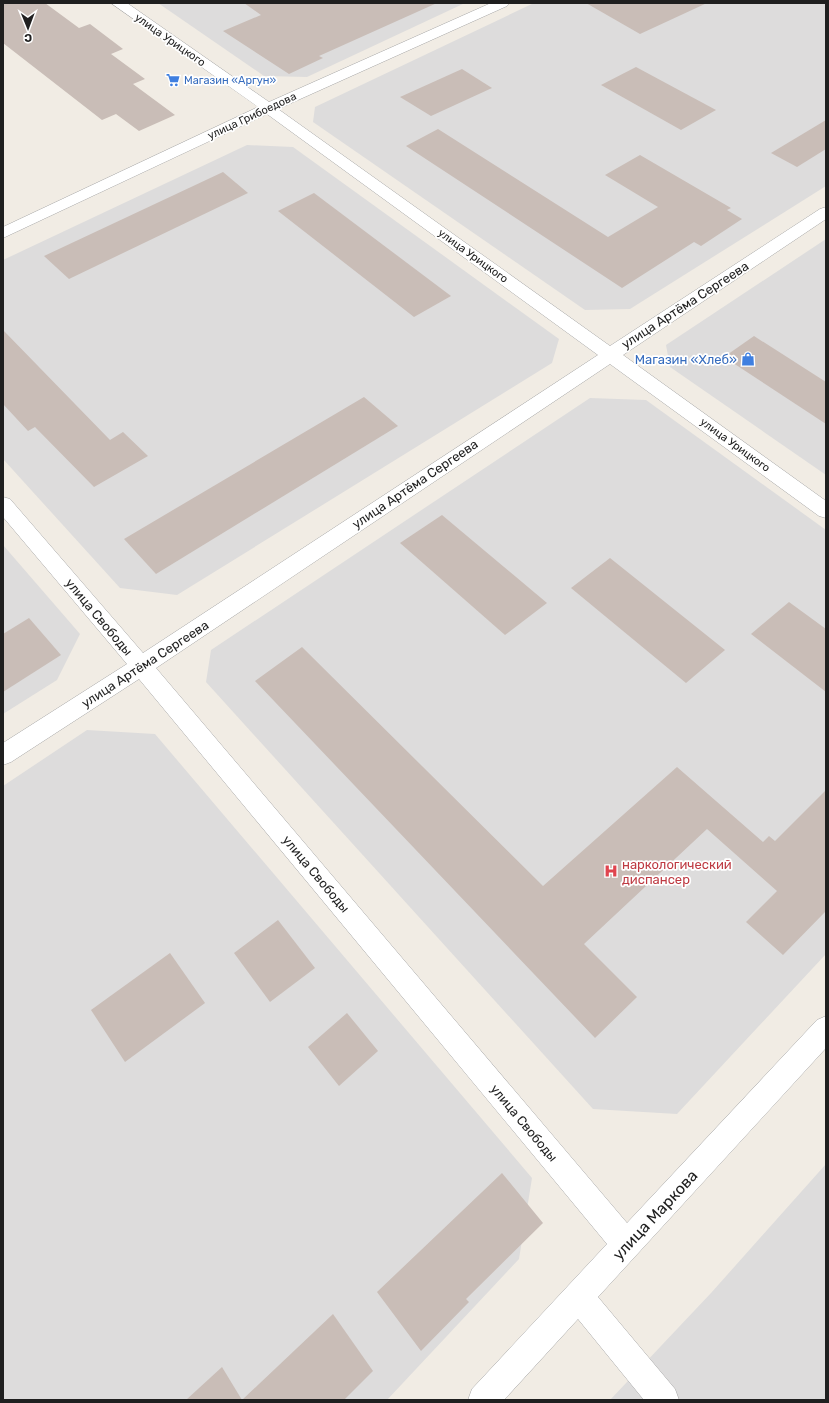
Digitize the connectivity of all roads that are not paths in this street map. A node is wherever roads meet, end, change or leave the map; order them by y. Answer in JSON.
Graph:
{"nodes":[{"id":1,"x":118,"y":3,"type":"edge"},
{"id":2,"x":502,"y":3,"type":"edge"},
{"id":3,"x":268,"y":108,"type":"junction"},
{"id":4,"x":826,"y":212,"type":"edge"},
{"id":5,"x":3,"y":233,"type":"edge"},
{"id":6,"x":610,"y":354,"type":"junction"},
{"id":7,"x":3,"y":504,"type":"edge"},
{"id":8,"x":826,"y":511,"type":"edge"},
{"id":9,"x":142,"y":667,"type":"junction"},
{"id":10,"x":3,"y":755,"type":"edge"},
{"id":11,"x":826,"y":1029,"type":"edge"},
{"id":12,"x":627,"y":1246,"type":"junction"},
{"id":13,"x":579,"y":1297,"type":"junction"},
{"id":14,"x":483,"y":1400,"type":"edge"},
{"id":15,"x":664,"y":1400,"type":"edge"}],
"edges":[{"from":1,"to":3,"type":"street","name":"улица Урицкого"},
{"from":2,"to":3,"type":"street","name":"улица Грибоедова"},
{"from":3,"to":5,"type":"street","name":"улица Грибоедова"},
{"from":3,"to":6,"type":"street","name":"улица Урицкого"},
{"from":4,"to":6,"type":"street","name":"улица Артёма Сергеева"},
{"from":6,"to":8,"type":"street","name":"улица Урицкого"},
{"from":6,"to":9,"type":"street","name":"улица Артёма Сергеева"},
{"from":7,"to":9,"type":"street","name":"улица Свободы"},
{"from":9,"to":10,"type":"street","name":"улица Артёма Сергеева"},
{"from":9,"to":12,"type":"street","name":"улица Свободы"},
{"from":11,"to":12,"type":"street","name":"улица Маркова"},
{"from":12,"to":13,"type":"street","name":"улица Маркова"},
{"from":13,"to":14,"type":"street","name":"улица Маркова"},
{"from":13,"to":15,"type":"street"}]}
